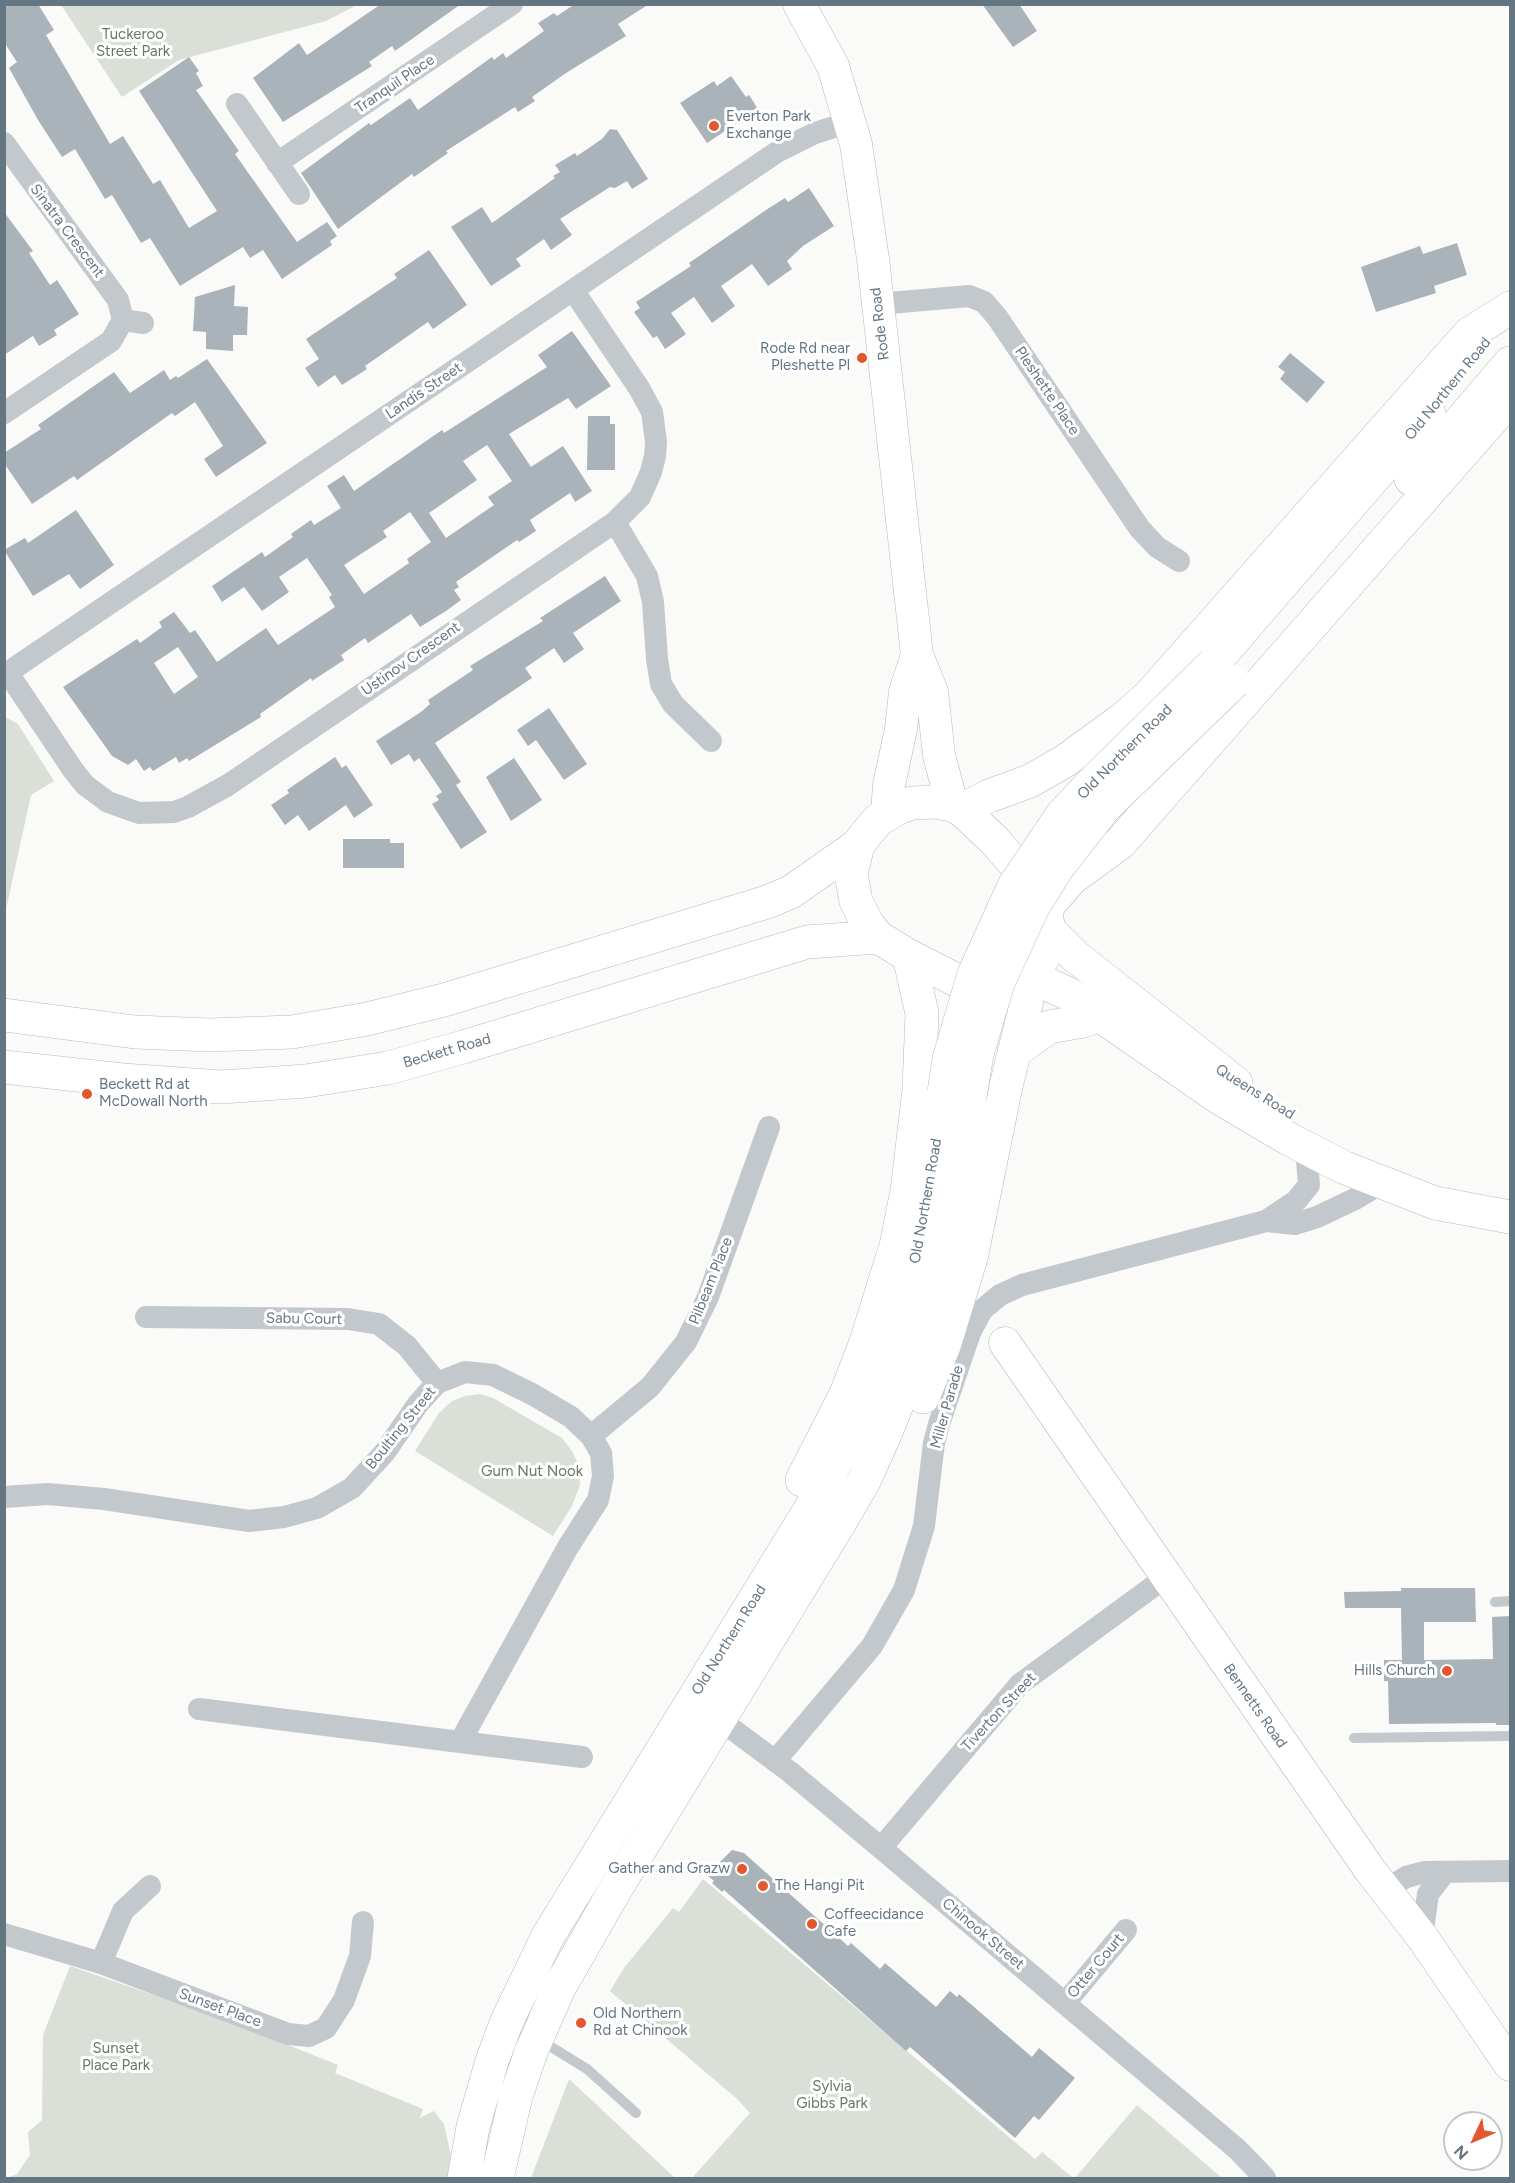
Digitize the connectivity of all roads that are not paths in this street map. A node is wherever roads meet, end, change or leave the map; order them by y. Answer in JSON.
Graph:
{"nodes":[{"id":1,"x":799,"y":4,"type":"edge"},
{"id":2,"x":511,"y":5,"type":"edge"},
{"id":3,"x":237,"y":104,"type":"dead end"},
{"id":4,"x":850,"y":122,"type":"junction"},
{"id":5,"x":4,"y":144,"type":"edge"},
{"id":6,"x":277,"y":163,"type":"junction"},
{"id":7,"x":298,"y":194,"type":"dead end"},
{"id":8,"x":573,"y":290,"type":"junction"},
{"id":9,"x":878,"y":304,"type":"junction"},
{"id":10,"x":1510,"y":310,"type":"edge"},
{"id":11,"x":1510,"y":363,"type":"edge"},
{"id":12,"x":4,"y":413,"type":"edge"},
{"id":13,"x":1503,"y":414,"type":"edge"},
{"id":14,"x":615,"y":522,"type":"junction"},
{"id":15,"x":1179,"y":561,"type":"dead end"},
{"id":16,"x":917,"y":655,"type":"junction"},
{"id":17,"x":1224,"y":673,"type":"junction"},
{"id":18,"x":6,"y":674,"type":"edge"},
{"id":19,"x":711,"y":741,"type":"dead end"},
{"id":20,"x":957,"y":808,"type":"junction"},
{"id":21,"x":887,"y":814,"type":"junction"},
{"id":22,"x":858,"y":845,"type":"junction"},
{"id":23,"x":1047,"y":919,"type":"junction"},
{"id":24,"x":878,"y":937,"type":"junction"},
{"id":25,"x":909,"y":956,"type":"junction"},
{"id":26,"x":1027,"y":978,"type":"junction"},
{"id":27,"x":1101,"y":1014,"type":"junction"},
{"id":28,"x":4,"y":1015,"type":"edge"},
{"id":29,"x":1014,"y":1052,"type":"junction"},
{"id":30,"x":4,"y":1066,"type":"edge"},
{"id":31,"x":957,"y":1094,"type":"junction"},
{"id":32,"x":769,"y":1127,"type":"dead end"},
{"id":33,"x":1306,"y":1148,"type":"junction"},
{"id":34,"x":1380,"y":1184,"type":"junction"},
{"id":35,"x":1500,"y":1214,"type":"edge"},
{"id":36,"x":1266,"y":1221,"type":"junction"},
{"id":37,"x":146,"y":1317,"type":"dead end"},
{"id":38,"x":1005,"y":1343,"type":"dead end"},
{"id":39,"x":437,"y":1383,"type":"junction"},
{"id":40,"x":591,"y":1436,"type":"junction"},
{"id":41,"x":4,"y":1497,"type":"edge"},
{"id":42,"x":839,"y":1524,"type":"junction"},
{"id":43,"x":1166,"y":1577,"type":"junction"},
{"id":44,"x":755,"y":1596,"type":"junction"},
{"id":45,"x":1510,"y":1601,"type":"edge"},
{"id":46,"x":1495,"y":1602,"type":"dead end"},
{"id":47,"x":692,"y":1700,"type":"junction"},
{"id":48,"x":199,"y":1709,"type":"dead end"},
{"id":49,"x":720,"y":1720,"type":"junction"},
{"id":50,"x":1510,"y":1736,"type":"edge"},
{"id":51,"x":1353,"y":1738,"type":"dead end"},
{"id":52,"x":460,"y":1742,"type":"junction"},
{"id":53,"x":582,"y":1757,"type":"dead end"},
{"id":54,"x":775,"y":1761,"type":"junction"},
{"id":55,"x":881,"y":1848,"type":"junction"},
{"id":56,"x":1510,"y":1871,"type":"edge"},
{"id":57,"x":1445,"y":1872,"type":"junction"},
{"id":58,"x":150,"y":1886,"type":"dead end"},
{"id":59,"x":1385,"y":1890,"type":"junction"},
{"id":60,"x":363,"y":1922,"type":"dead end"},
{"id":61,"x":1126,"y":1930,"type":"dead end"},
{"id":62,"x":4,"y":1934,"type":"edge"},
{"id":63,"x":1422,"y":1937,"type":"junction"},
{"id":64,"x":101,"y":1964,"type":"junction"},
{"id":65,"x":1065,"y":2003,"type":"junction"},
{"id":66,"x":537,"y":2039,"type":"junction"},
{"id":67,"x":1510,"y":2065,"type":"edge"},
{"id":68,"x":636,"y":2113,"type":"dead end"},
{"id":69,"x":464,"y":2178,"type":"edge"},
{"id":70,"x":497,"y":2178,"type":"edge"},
{"id":71,"x":1265,"y":2178,"type":"edge"}],
"edges":[{"from":1,"to":4,"type":"main road","name":"Rode Road"},
{"from":2,"to":6,"type":"street","name":"Tranquil Place"},
{"from":3,"to":6,"type":"street"},
{"from":4,"to":8,"type":"street","name":"Landis Street"},
{"from":4,"to":9,"type":"main road","name":"Rode Road"},
{"from":5,"to":12,"type":"street","name":"Sinatra Crescent"},
{"from":6,"to":7,"type":"street"},
{"from":8,"to":14,"type":"street","name":"Ustinov Crescent"},
{"from":8,"to":18,"type":"street","name":"Landis Street"},
{"from":9,"to":15,"type":"street","name":"Pleshette Place"},
{"from":9,"to":16,"type":"main road","name":"Rode Road"},
{"from":10,"to":17,"type":"main road","name":"Old Northern Road"},
{"from":10,"to":20,"type":"main road"},
{"from":11,"to":17,"type":"main road","name":"Old Northern Road"},
{"from":13,"to":23,"type":"main road"},
{"from":14,"to":18,"type":"street","name":"Ustinov Crescent"},
{"from":14,"to":19,"type":"street"},
{"from":16,"to":20,"type":"main road","name":"Rode Road"},
{"from":16,"to":21,"type":"main road","name":"Rode Road"},
{"from":17,"to":31,"type":"main road","name":"Old Northern Road","bridge":true},
{"from":20,"to":21,"type":"main road"},
{"from":20,"to":23,"type":"main road"},
{"from":21,"to":22,"type":"main road"},
{"from":22,"to":24,"type":"main road"},
{"from":22,"to":28,"type":"main road"},
{"from":23,"to":26,"type":"main road"},
{"from":23,"to":35,"type":"main road","name":"Queens Road"},
{"from":24,"to":25,"type":"main road"},
{"from":24,"to":30,"type":"main road","name":"Beckett Road"},
{"from":25,"to":26,"type":"main road"},
{"from":25,"to":44,"type":"main road"},
{"from":26,"to":27,"type":"main road","name":"Queens Road"},
{"from":26,"to":29,"type":"main road"},
{"from":27,"to":29,"type":"main road"},
{"from":27,"to":33,"type":"main road","name":"Queens Road"},
{"from":29,"to":42,"type":"main road"},
{"from":31,"to":42,"type":"main road","name":"Old Northern Road"},
{"from":31,"to":44,"type":"main road","name":"Old Northern Road"},
{"from":32,"to":40,"type":"street","name":"Pilbeam Place"},
{"from":33,"to":34,"type":"main road","name":"Queens Road"},
{"from":33,"to":36,"type":"street","name":"Miller Parade"},
{"from":34,"to":35,"type":"main road","name":"Queens Road"},
{"from":34,"to":36,"type":"street","name":"Miller Parade"},
{"from":36,"to":54,"type":"street","name":"Miller Parade"},
{"from":37,"to":39,"type":"street","name":"Sabu Court"},
{"from":38,"to":43,"type":"main road","name":"Bennetts Road"},
{"from":39,"to":40,"type":"street","name":"Boulting Street"},
{"from":39,"to":41,"type":"street","name":"Boulting Street"},
{"from":40,"to":52,"type":"street","name":"Boulting Street"},
{"from":42,"to":49,"type":"main road","name":"Old Northern Road"},
{"from":43,"to":55,"type":"street","name":"Tiverton Street"},
{"from":43,"to":59,"type":"main road","name":"Bennetts Road"},
{"from":44,"to":47,"type":"main road","name":"Old Northern Road"},
{"from":45,"to":46,"type":"lane"},
{"from":47,"to":49,"type":"street","name":"Chinook Street"},
{"from":47,"to":69,"type":"main road","name":"Old Northern Road"},
{"from":48,"to":52,"type":"street"},
{"from":49,"to":54,"type":"street","name":"Chinook Street"},
{"from":49,"to":66,"type":"main road","name":"Old Northern Road"},
{"from":50,"to":51,"type":"lane"},
{"from":52,"to":53,"type":"street"},
{"from":54,"to":55,"type":"street","name":"Chinook Street"},
{"from":55,"to":65,"type":"street","name":"Chinook Street"},
{"from":56,"to":57,"type":"street"},
{"from":57,"to":59,"type":"street"},
{"from":57,"to":63,"type":"street"},
{"from":58,"to":64,"type":"street"},
{"from":59,"to":63,"type":"main road","name":"Bennetts Road"},
{"from":60,"to":64,"type":"street","name":"Sunset Place"},
{"from":61,"to":65,"type":"street","name":"Otter Court"},
{"from":62,"to":64,"type":"street","name":"Sunset Place"},
{"from":63,"to":67,"type":"main road","name":"Bennetts Road"},
{"from":65,"to":71,"type":"street","name":"Chinook Street"},
{"from":66,"to":68,"type":"lane"},
{"from":66,"to":70,"type":"main road","name":"Old Northern Road"}]}
